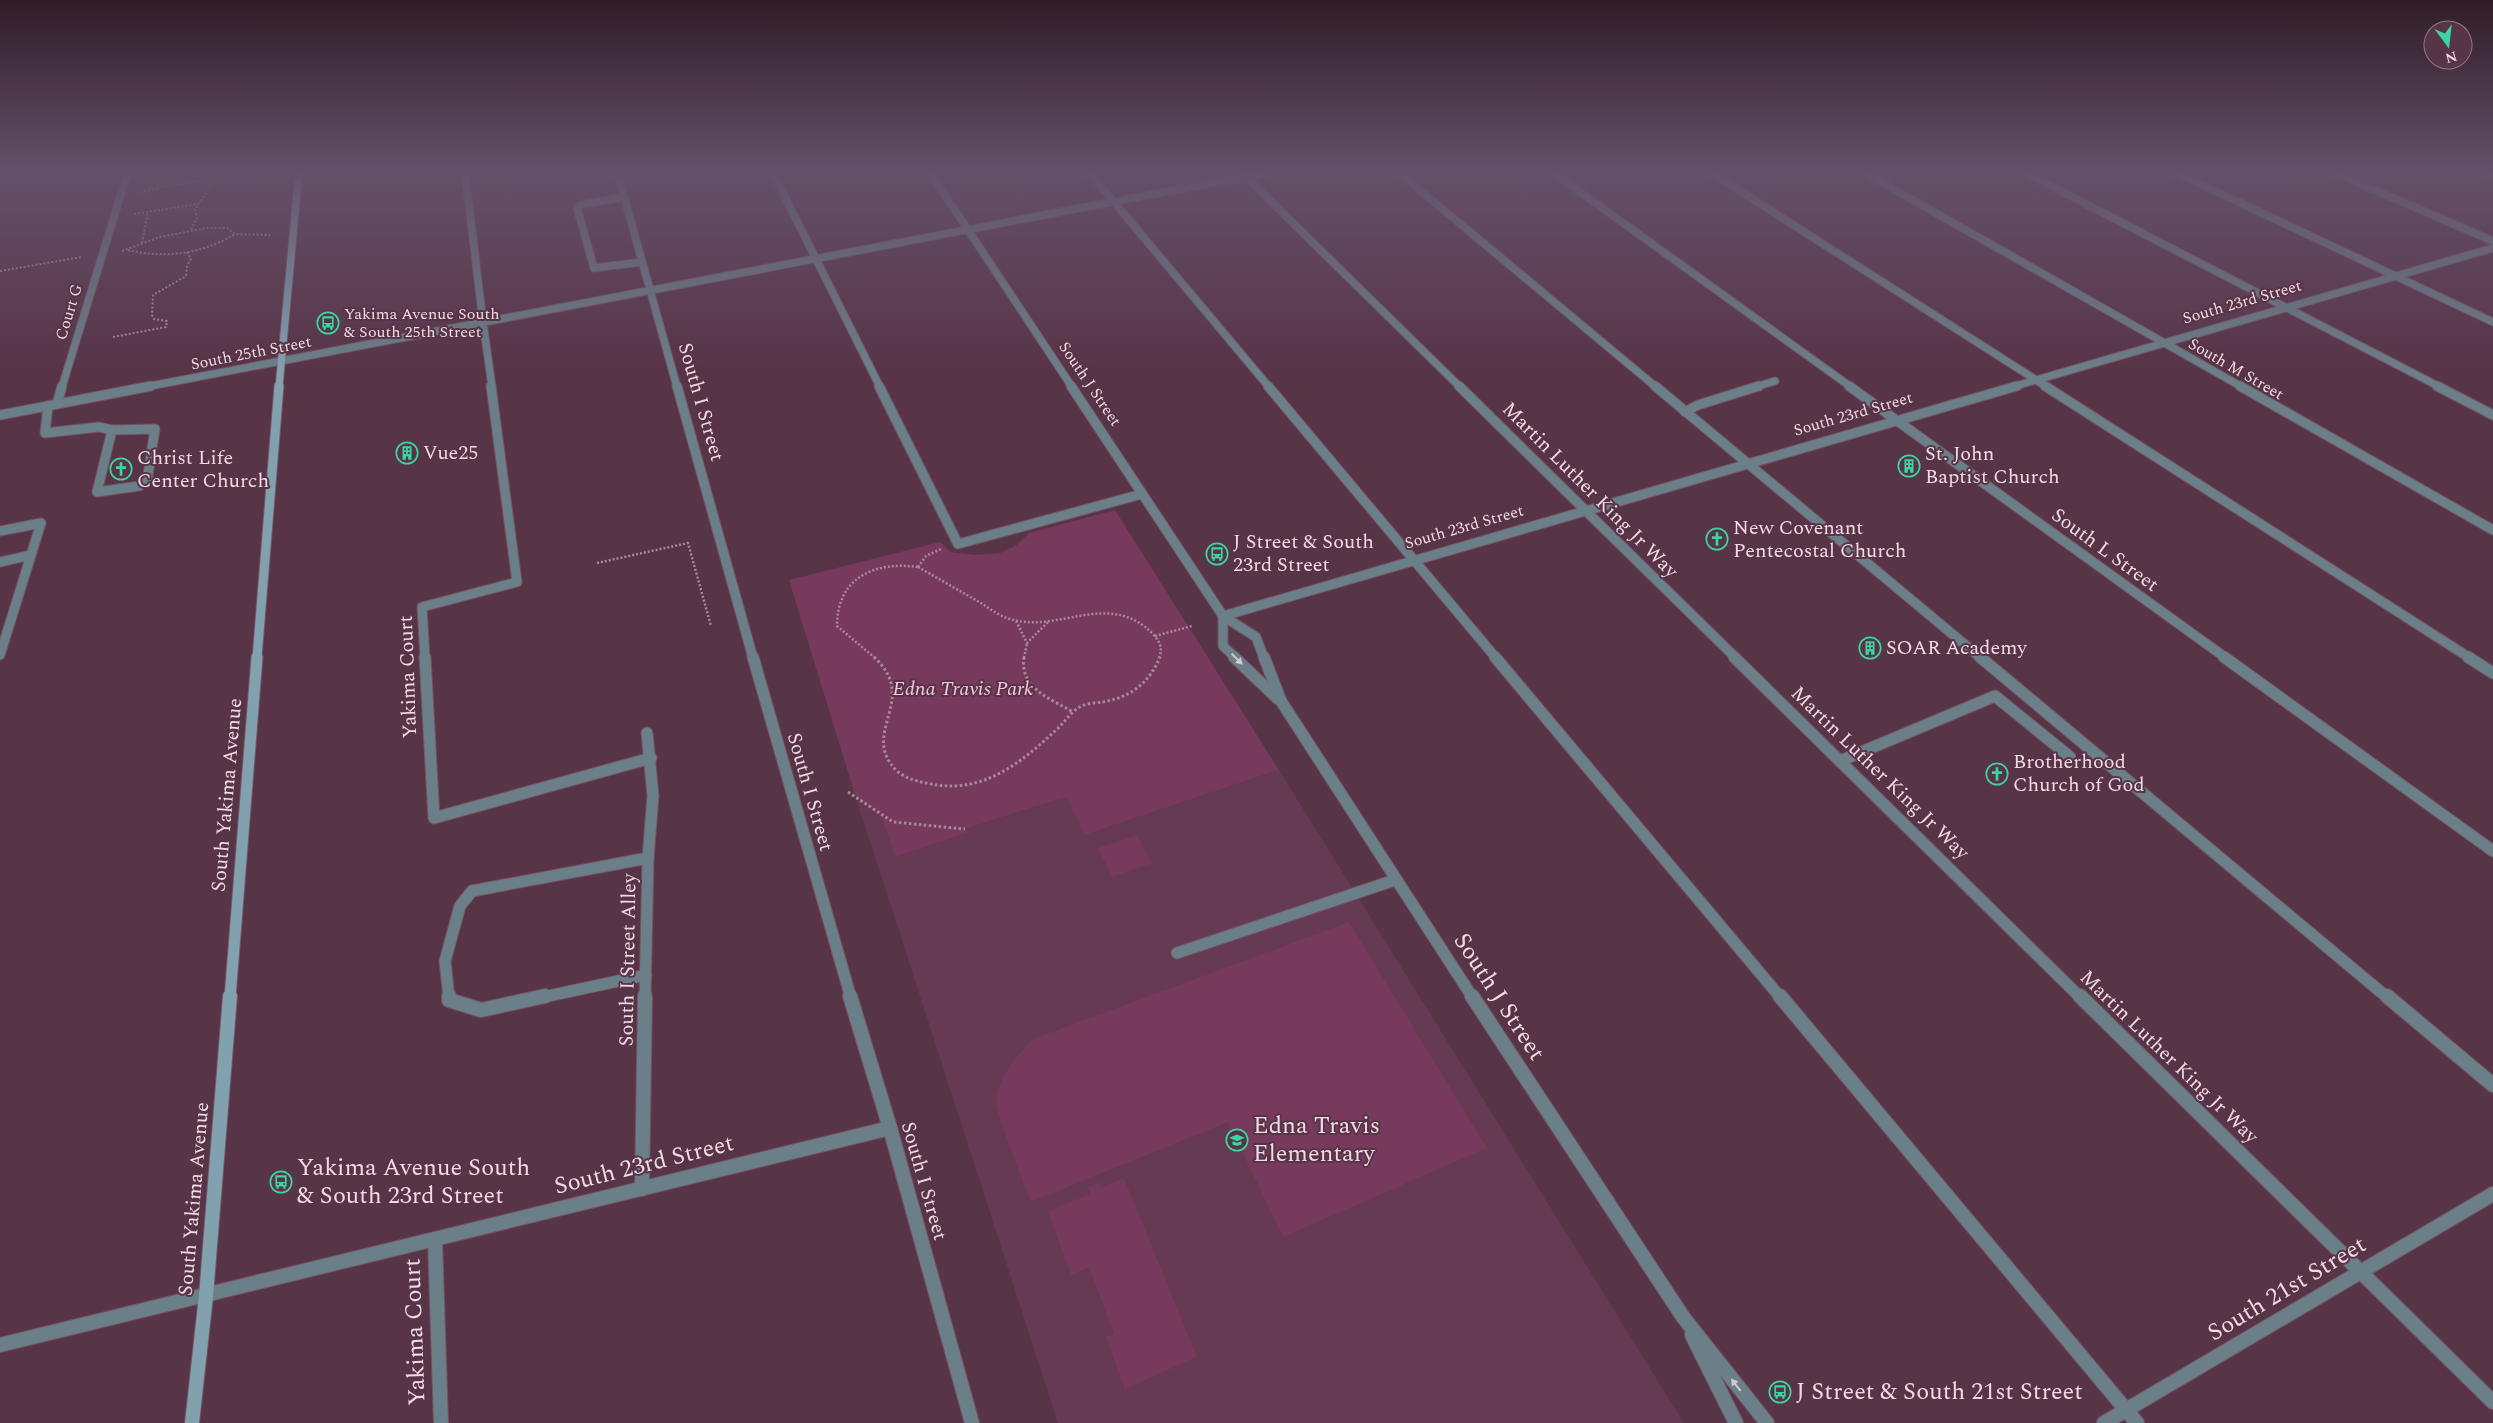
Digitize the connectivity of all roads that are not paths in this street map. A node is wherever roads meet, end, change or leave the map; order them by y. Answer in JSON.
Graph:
{"nodes":[{"id":1,"x":108,"y":237,"type":"edge"},
{"id":2,"x":293,"y":237,"type":"edge"},
{"id":3,"x":473,"y":237,"type":"edge"},
{"id":4,"x":585,"y":237,"type":"edge"},
{"id":5,"x":635,"y":237,"type":"edge"},
{"id":6,"x":805,"y":237,"type":"edge"},
{"id":7,"x":928,"y":237,"type":"edge"},
{"id":8,"x":972,"y":237,"type":"edge"},
{"id":9,"x":1143,"y":237,"type":"edge"},
{"id":10,"x":1308,"y":237,"type":"edge"},
{"id":11,"x":1476,"y":237,"type":"edge"},
{"id":12,"x":1643,"y":237,"type":"edge"},
{"id":13,"x":1814,"y":237,"type":"edge"},
{"id":14,"x":1978,"y":237,"type":"edge"},
{"id":15,"x":2150,"y":237,"type":"edge"},
{"id":16,"x":2313,"y":237,"type":"edge"},
{"id":17,"x":2493,"y":248,"type":"edge"},
{"id":18,"x":816,"y":259,"type":"junction"},
{"id":19,"x":642,"y":262,"type":"junction"},
{"id":20,"x":2395,"y":276,"type":"junction"},
{"id":21,"x":650,"y":290,"type":"junction"},
{"id":22,"x":2286,"y":308,"type":"junction"},
{"id":23,"x":483,"y":322,"type":"junction"},
{"id":24,"x":2493,"y":322,"type":"edge"},
{"id":25,"x":2162,"y":343,"type":"junction"},
{"id":26,"x":281,"y":361,"type":"junction"},
{"id":27,"x":2037,"y":379,"type":"junction"},
{"id":28,"x":1775,"y":382,"type":"dead end"},
{"id":29,"x":57,"y":404,"type":"junction"},
{"id":30,"x":48,"y":406,"type":"junction"},
{"id":31,"x":1685,"y":412,"type":"junction"},
{"id":32,"x":0,"y":415,"type":"edge"},
{"id":33,"x":2493,"y":415,"type":"edge"},
{"id":34,"x":1895,"y":420,"type":"junction"},
{"id":35,"x":112,"y":430,"type":"junction"},
{"id":36,"x":1747,"y":463,"type":"junction"},
{"id":37,"x":1142,"y":494,"type":"junction"},
{"id":38,"x":1584,"y":510,"type":"junction"},
{"id":39,"x":2493,"y":530,"type":"edge"},
{"id":40,"x":0,"y":531,"type":"edge"},
{"id":41,"x":31,"y":555,"type":"junction"},
{"id":42,"x":1412,"y":560,"type":"junction"},
{"id":43,"x":0,"y":562,"type":"edge"},
{"id":44,"x":1223,"y":616,"type":"junction"},
{"id":45,"x":0,"y":655,"type":"edge"},
{"id":46,"x":2493,"y":673,"type":"edge"},
{"id":47,"x":1281,"y":701,"type":"junction"},
{"id":48,"x":646,"y":733,"type":"dead end"},
{"id":49,"x":2070,"y":757,"type":"dead end"},
{"id":50,"x":651,"y":758,"type":"junction"},
{"id":51,"x":1840,"y":761,"type":"junction"},
{"id":52,"x":2493,"y":851,"type":"edge"},
{"id":53,"x":648,"y":858,"type":"junction"},
{"id":54,"x":1395,"y":880,"type":"junction"},
{"id":55,"x":1177,"y":953,"type":"dead end"},
{"id":56,"x":646,"y":975,"type":"junction"},
{"id":57,"x":2493,"y":1086,"type":"edge"},
{"id":58,"x":890,"y":1128,"type":"junction"},
{"id":59,"x":642,"y":1189,"type":"junction"},
{"id":60,"x":2493,"y":1194,"type":"edge"},
{"id":61,"x":435,"y":1240,"type":"junction"},
{"id":62,"x":2361,"y":1271,"type":"junction"},
{"id":63,"x":206,"y":1296,"type":"junction"},
{"id":64,"x":1683,"y":1317,"type":"junction"},
{"id":65,"x":0,"y":1345,"type":"edge"},
{"id":66,"x":2493,"y":1402,"type":"edge"},
{"id":67,"x":2126,"y":1410,"type":"junction"},
{"id":68,"x":192,"y":1423,"type":"edge"},
{"id":69,"x":441,"y":1423,"type":"edge"},
{"id":70,"x":972,"y":1423,"type":"edge"},
{"id":71,"x":1736,"y":1423,"type":"edge"},
{"id":72,"x":1767,"y":1423,"type":"edge"},
{"id":73,"x":2104,"y":1423,"type":"edge"},
{"id":74,"x":2136,"y":1423,"type":"edge"}],
"edges":[{"from":1,"to":29,"type":"street","name":"Court G"},
{"from":2,"to":26,"type":"main road","name":"South Yakima Avenue"},
{"from":3,"to":23,"type":"street"},
{"from":4,"to":19,"type":"street"},
{"from":5,"to":19,"type":"street","name":"South I Street"},
{"from":6,"to":18,"type":"street"},
{"from":7,"to":18,"type":"street","name":"South 25th Street"},
{"from":8,"to":37,"type":"street","name":"South J Street"},
{"from":9,"to":42,"type":"street"},
{"from":10,"to":38,"type":"street","name":"Martin Luther King Jr Way"},
{"from":11,"to":31,"type":"street"},
{"from":12,"to":34,"type":"street","name":"South L Street"},
{"from":13,"to":27,"type":"street"},
{"from":14,"to":25,"type":"street","name":"South M Street"},
{"from":15,"to":22,"type":"street"},
{"from":16,"to":20,"type":"street"},
{"from":17,"to":20,"type":"street","name":"South 23rd Street"},
{"from":18,"to":21,"type":"street","name":"South 25th Street"},
{"from":18,"to":37,"type":"street"},
{"from":19,"to":21,"type":"street","name":"South I Street"},
{"from":20,"to":22,"type":"street","name":"South 23rd Street"},
{"from":20,"to":24,"type":"street"},
{"from":21,"to":23,"type":"street","name":"South 25th Street"},
{"from":21,"to":58,"type":"street","name":"South I Street"},
{"from":22,"to":25,"type":"street","name":"South 23rd Street"},
{"from":22,"to":33,"type":"street"},
{"from":23,"to":26,"type":"street","name":"South 25th Street"},
{"from":23,"to":50,"type":"street","name":"Yakima Court"},
{"from":25,"to":27,"type":"street","name":"South 23rd Street"},
{"from":25,"to":39,"type":"street","name":"South M Street"},
{"from":26,"to":29,"type":"street","name":"South 25th Street"},
{"from":26,"to":63,"type":"main road","name":"South Yakima Avenue"},
{"from":27,"to":34,"type":"street","name":"South 23rd Street"},
{"from":27,"to":46,"type":"street"},
{"from":28,"to":31,"type":"street"},
{"from":29,"to":30,"type":"street","name":"South 25th Street"},
{"from":30,"to":32,"type":"street","name":"South 25th Street"},
{"from":30,"to":35,"type":"street"},
{"from":31,"to":36,"type":"street"},
{"from":34,"to":36,"type":"street","name":"South 23rd Street"},
{"from":34,"to":52,"type":"street","name":"South L Street"},
{"from":35,"to":35,"type":"street"},
{"from":36,"to":38,"type":"street","name":"South 23rd Street"},
{"from":36,"to":57,"type":"street"},
{"from":37,"to":44,"type":"street","name":"South J Street"},
{"from":38,"to":42,"type":"street","name":"South 23rd Street"},
{"from":38,"to":51,"type":"street","name":"Martin Luther King Jr Way"},
{"from":40,"to":41,"type":"street"},
{"from":41,"to":43,"type":"street"},
{"from":41,"to":45,"type":"street"},
{"from":42,"to":44,"type":"street","name":"South 23rd Street"},
{"from":42,"to":67,"type":"street"},
{"from":44,"to":47,"type":"street","name":"South J Street"},
{"from":44,"to":47,"type":"street","name":"South J Street","one_way":true},
{"from":47,"to":54,"type":"street","name":"South J Street"},
{"from":48,"to":50,"type":"street","name":"South I Street Alley"},
{"from":49,"to":51,"type":"street"},
{"from":50,"to":53,"type":"street","name":"South I Street Alley"},
{"from":51,"to":62,"type":"street","name":"Martin Luther King Jr Way"},
{"from":53,"to":56,"type":"street","name":"South I Street Alley"},
{"from":53,"to":56,"type":"street"},
{"from":54,"to":55,"type":"street"},
{"from":54,"to":64,"type":"street","name":"South J Street"},
{"from":56,"to":59,"type":"street","name":"South I Street Alley"},
{"from":58,"to":59,"type":"street","name":"South 23rd Street"},
{"from":58,"to":70,"type":"street","name":"South I Street"},
{"from":59,"to":61,"type":"street","name":"South 23rd Street"},
{"from":60,"to":62,"type":"street","name":"South 21st Street"},
{"from":61,"to":63,"type":"street","name":"South 23rd Street"},
{"from":61,"to":69,"type":"street","name":"Yakima Court"},
{"from":62,"to":66,"type":"street","name":"Martin Luther King Jr Way"},
{"from":62,"to":67,"type":"street","name":"South 21st Street"},
{"from":63,"to":65,"type":"street","name":"South 23rd Street"},
{"from":63,"to":68,"type":"main road","name":"South Yakima Avenue"},
{"from":64,"to":71,"type":"street","name":"South J Street"},
{"from":72,"to":64,"type":"street","name":"South J Street","one_way":true},
{"from":67,"to":73,"type":"street","name":"South 21st Street"},
{"from":67,"to":74,"type":"street"}]}
